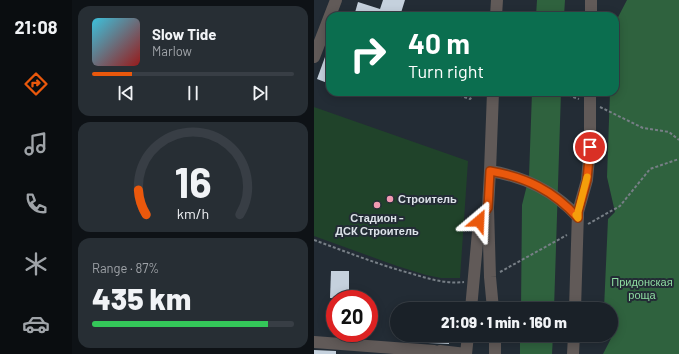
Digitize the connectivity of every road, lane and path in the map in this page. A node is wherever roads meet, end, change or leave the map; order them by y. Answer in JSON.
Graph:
{"nodes":[{"id":1,"x":336,"y":0,"type":"edge"},
{"id":2,"x":497,"y":0,"type":"edge"},
{"id":3,"x":591,"y":0,"type":"edge"},
{"id":4,"x":331,"y":12,"type":"edge"},
{"id":5,"x":496,"y":12,"type":"edge"},
{"id":6,"x":591,"y":12,"type":"edge"},
{"id":7,"x":326,"y":26,"type":"edge"},
{"id":8,"x":314,"y":57,"type":"edge"},
{"id":9,"x":461,"y":96,"type":"edge"},
{"id":10,"x":473,"y":96,"type":"edge"},
{"id":11,"x":493,"y":96,"type":"edge"},
{"id":12,"x":590,"y":97,"type":"edge"},
{"id":13,"x":679,"y":140,"type":"edge"},
{"id":14,"x":679,"y":159,"type":"edge"},
{"id":15,"x":490,"y":171,"type":"junction"},
{"id":16,"x":488,"y":208,"type":"junction"},
{"id":17,"x":577,"y":223,"type":"junction"},
{"id":18,"x":314,"y":240,"type":"edge"},
{"id":19,"x":490,"y":278,"type":"junction"},
{"id":20,"x":474,"y":280,"type":"junction"},
{"id":21,"x":472,"y":302,"type":"edge"},
{"id":22,"x":493,"y":302,"type":"edge"},
{"id":23,"x":575,"y":302,"type":"edge"},
{"id":24,"x":314,"y":342,"type":"edge"},
{"id":25,"x":467,"y":342,"type":"edge"},
{"id":26,"x":495,"y":342,"type":"edge"},
{"id":27,"x":574,"y":342,"type":"edge"},
{"id":28,"x":466,"y":354,"type":"edge"},
{"id":29,"x":495,"y":354,"type":"edge"},
{"id":30,"x":573,"y":354,"type":"edge"}],
"edges":[{"from":1,"to":4,"type":"street"},
{"from":2,"to":5,"type":"street"},
{"from":3,"to":6,"type":"street"},
{"from":7,"to":8,"type":"street"},
{"from":9,"to":10,"type":"path"},
{"from":11,"to":15,"type":"street"},
{"from":12,"to":13,"type":"path"},
{"from":12,"to":17,"type":"street"},
{"from":14,"to":17,"type":"path"},
{"from":15,"to":16,"type":"street"},
{"from":15,"to":17,"type":"street"},
{"from":16,"to":19,"type":"street"},
{"from":16,"to":20,"type":"street"},
{"from":17,"to":19,"type":"path"},
{"from":17,"to":23,"type":"street"},
{"from":18,"to":20,"type":"path"},
{"from":19,"to":22,"type":"street"},
{"from":20,"to":21,"type":"street"},
{"from":24,"to":28,"type":"street"},
{"from":25,"to":28,"type":"street"},
{"from":26,"to":29,"type":"street"},
{"from":27,"to":30,"type":"street"}]}
